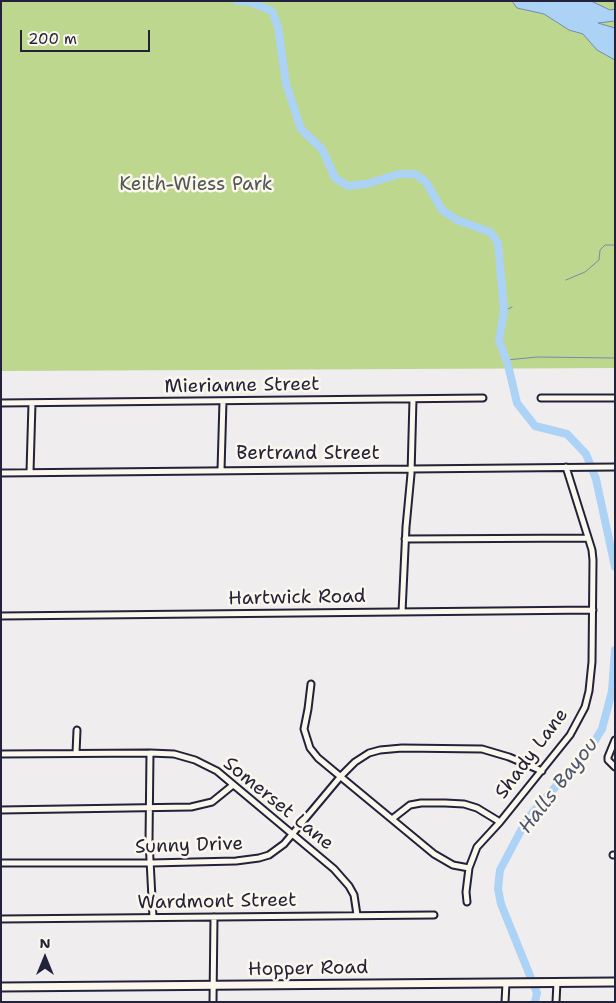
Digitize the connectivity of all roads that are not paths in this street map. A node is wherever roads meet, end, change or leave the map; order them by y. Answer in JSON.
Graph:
{"nodes":[{"id":1,"x":484,"y":398,"type":"dead end"},
{"id":2,"x":541,"y":398,"type":"dead end"},
{"id":3,"x":615,"y":398,"type":"edge"},
{"id":4,"x":413,"y":399,"type":"junction"},
{"id":5,"x":223,"y":401,"type":"junction"},
{"id":6,"x":1,"y":403,"type":"edge"},
{"id":7,"x":32,"y":403,"type":"junction"},
{"id":8,"x":569,"y":467,"type":"junction"},
{"id":9,"x":615,"y":467,"type":"edge"},
{"id":10,"x":411,"y":468,"type":"junction"},
{"id":11,"x":221,"y":470,"type":"junction"},
{"id":12,"x":30,"y":472,"type":"junction"},
{"id":13,"x":1,"y":473,"type":"edge"},
{"id":14,"x":588,"y":538,"type":"junction"},
{"id":15,"x":405,"y":539,"type":"junction"},
{"id":16,"x":593,"y":610,"type":"junction"},
{"id":17,"x":402,"y":612,"type":"junction"},
{"id":18,"x":1,"y":616,"type":"edge"},
{"id":19,"x":311,"y":684,"type":"dead end"},
{"id":20,"x":77,"y":730,"type":"dead end"},
{"id":21,"x":615,"y":740,"type":"edge"},
{"id":22,"x":76,"y":753,"type":"junction"},
{"id":23,"x":150,"y":753,"type":"junction"},
{"id":24,"x":1,"y":754,"type":"edge"},
{"id":25,"x":615,"y":766,"type":"edge"},
{"id":26,"x":542,"y":771,"type":"junction"},
{"id":27,"x":341,"y":776,"type":"junction"},
{"id":28,"x":233,"y":785,"type":"junction"},
{"id":29,"x":150,"y":808,"type":"junction"},
{"id":30,"x":1,"y":810,"type":"edge"},
{"id":31,"x":392,"y":819,"type":"junction"},
{"id":32,"x":500,"y":822,"type":"junction"},
{"id":33,"x":293,"y":834,"type":"junction"},
{"id":34,"x":150,"y":863,"type":"junction"},
{"id":35,"x":1,"y":864,"type":"edge"},
{"id":36,"x":469,"y":868,"type":"junction"},
{"id":37,"x":467,"y":902,"type":"dead end"},
{"id":38,"x":434,"y":914,"type":"dead end"},
{"id":39,"x":358,"y":915,"type":"junction"},
{"id":40,"x":153,"y":917,"type":"junction"},
{"id":41,"x":214,"y":917,"type":"junction"},
{"id":42,"x":1,"y":919,"type":"edge"},
{"id":43,"x":556,"y":982,"type":"junction"},
{"id":44,"x":615,"y":982,"type":"edge"},
{"id":45,"x":506,"y":983,"type":"junction"},
{"id":46,"x":213,"y":986,"type":"junction"},
{"id":47,"x":1,"y":987,"type":"edge"},
{"id":48,"x":213,"y":1002,"type":"edge"},
{"id":49,"x":505,"y":1002,"type":"edge"},
{"id":50,"x":556,"y":1002,"type":"edge"}],
"edges":[{"from":1,"to":4,"type":"street","name":"Mierianne Street"},
{"from":2,"to":3,"type":"street"},
{"from":4,"to":5,"type":"street","name":"Mierianne Street"},
{"from":4,"to":10,"type":"street"},
{"from":5,"to":7,"type":"street","name":"Mierianne Street"},
{"from":5,"to":11,"type":"street"},
{"from":6,"to":7,"type":"street","name":"Mierianne Street"},
{"from":7,"to":12,"type":"street"},
{"from":8,"to":9,"type":"street","name":"Bertrand Street"},
{"from":8,"to":10,"type":"street","name":"Bertrand Street"},
{"from":8,"to":14,"type":"street","name":"Shady Lane"},
{"from":10,"to":11,"type":"street","name":"Bertrand Street"},
{"from":10,"to":15,"type":"street"},
{"from":11,"to":12,"type":"street","name":"Bertrand Street"},
{"from":12,"to":13,"type":"street","name":"Bertrand Street"},
{"from":14,"to":15,"type":"street"},
{"from":14,"to":16,"type":"street","name":"Shady Lane"},
{"from":15,"to":17,"type":"street"},
{"from":16,"to":17,"type":"street","name":"Hartwick Road"},
{"from":16,"to":26,"type":"street","name":"Shady Lane"},
{"from":17,"to":18,"type":"street","name":"Hartwick Road"},
{"from":19,"to":27,"type":"street"},
{"from":20,"to":22,"type":"street"},
{"from":21,"to":25,"type":"street"},
{"from":22,"to":23,"type":"street","name":"Somerset Lane"},
{"from":22,"to":24,"type":"street","name":"Somerset Lane"},
{"from":23,"to":28,"type":"street","name":"Somerset Lane"},
{"from":23,"to":29,"type":"street"},
{"from":26,"to":27,"type":"street","name":"Sunny Drive"},
{"from":26,"to":32,"type":"street","name":"Shady Lane"},
{"from":27,"to":31,"type":"street"},
{"from":27,"to":33,"type":"street","name":"Sunny Drive"},
{"from":28,"to":29,"type":"street"},
{"from":28,"to":33,"type":"street","name":"Somerset Lane"},
{"from":29,"to":30,"type":"street"},
{"from":29,"to":34,"type":"street"},
{"from":31,"to":32,"type":"street"},
{"from":31,"to":36,"type":"street"},
{"from":32,"to":36,"type":"street","name":"Shady Lane"},
{"from":33,"to":34,"type":"street","name":"Sunny Drive"},
{"from":33,"to":39,"type":"street","name":"Somerset Lane"},
{"from":34,"to":35,"type":"street","name":"Sunny Drive"},
{"from":34,"to":40,"type":"street"},
{"from":36,"to":37,"type":"street","name":"Shady Lane"},
{"from":38,"to":39,"type":"street","name":"Wardmont Street"},
{"from":39,"to":41,"type":"street","name":"Wardmont Street"},
{"from":40,"to":41,"type":"street","name":"Wardmont Street"},
{"from":40,"to":42,"type":"street","name":"Wardmont Street"},
{"from":41,"to":46,"type":"street"},
{"from":43,"to":44,"type":"main road","name":"Hopper Road"},
{"from":43,"to":45,"type":"main road","name":"Hopper Road"},
{"from":43,"to":50,"type":"street"},
{"from":45,"to":46,"type":"main road","name":"Hopper Road"},
{"from":45,"to":49,"type":"street"},
{"from":46,"to":47,"type":"main road","name":"Hopper Road"},
{"from":46,"to":48,"type":"street"}]}
